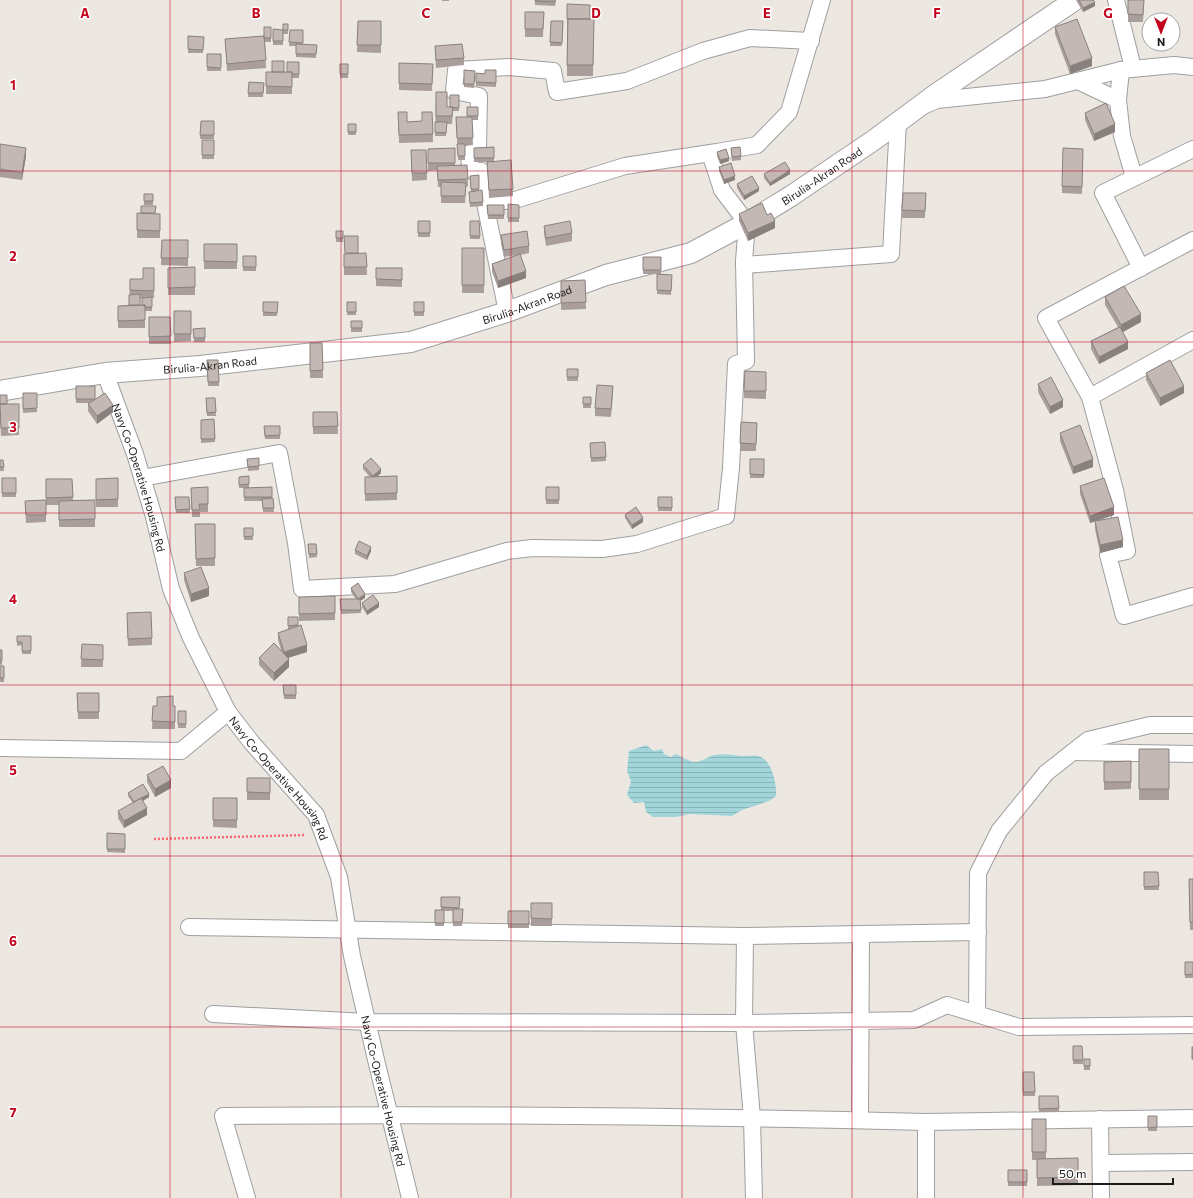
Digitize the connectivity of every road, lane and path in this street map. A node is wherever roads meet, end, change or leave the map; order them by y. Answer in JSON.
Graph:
{"nodes":[{"id":1,"x":822,"y":0,"type":"edge"},
{"id":2,"x":1075,"y":0,"type":"edge"},
{"id":3,"x":1116,"y":0,"type":"edge"},
{"id":4,"x":811,"y":41,"type":"junction"},
{"id":5,"x":1193,"y":67,"type":"edge"},
{"id":6,"x":1127,"y":69,"type":"junction"},
{"id":7,"x":1078,"y":81,"type":"junction"},
{"id":8,"x":1118,"y":100,"type":"junction"},
{"id":9,"x":919,"y":107,"type":"junction"},
{"id":10,"x":898,"y":122,"type":"junction"},
{"id":11,"x":1193,"y":149,"type":"edge"},
{"id":12,"x":710,"y":153,"type":"junction"},
{"id":13,"x":1134,"y":177,"type":"junction"},
{"id":14,"x":487,"y":203,"type":"junction"},
{"id":15,"x":747,"y":223,"type":"junction"},
{"id":16,"x":1193,"y":240,"type":"edge"},
{"id":17,"x":744,"y":265,"type":"junction"},
{"id":18,"x":1141,"y":268,"type":"junction"},
{"id":19,"x":507,"y":312,"type":"junction"},
{"id":20,"x":1193,"y":340,"type":"edge"},
{"id":21,"x":105,"y":374,"type":"junction"},
{"id":22,"x":0,"y":391,"type":"edge"},
{"id":23,"x":1090,"y":397,"type":"junction"},
{"id":24,"x":142,"y":478,"type":"junction"},
{"id":25,"x":1193,"y":596,"type":"edge"},
{"id":26,"x":228,"y":712,"type":"junction"},
{"id":27,"x":1193,"y":725,"type":"edge"},
{"id":28,"x":0,"y":748,"type":"edge"},
{"id":29,"x":1073,"y":752,"type":"junction"},
{"id":30,"x":1193,"y":754,"type":"edge"},
{"id":31,"x":323,"y":834,"type":"junction"},
{"id":32,"x":154,"y":839,"type":"dead end"},
{"id":33,"x":189,"y":927,"type":"dead end"},
{"id":34,"x":348,"y":929,"type":"junction"},
{"id":35,"x":978,"y":932,"type":"junction"},
{"id":36,"x":861,"y":934,"type":"junction"},
{"id":37,"x":745,"y":936,"type":"junction"},
{"id":38,"x":213,"y":1014,"type":"dead end"},
{"id":39,"x":977,"y":1014,"type":"junction"},
{"id":40,"x":861,"y":1021,"type":"junction"},
{"id":41,"x":367,"y":1022,"type":"junction"},
{"id":42,"x":744,"y":1023,"type":"junction"},
{"id":43,"x":1193,"y":1025,"type":"edge"},
{"id":44,"x":390,"y":1115,"type":"junction"},
{"id":45,"x":752,"y":1118,"type":"junction"},
{"id":46,"x":1193,"y":1118,"type":"edge"},
{"id":47,"x":1100,"y":1119,"type":"junction"},
{"id":48,"x":860,"y":1120,"type":"junction"},
{"id":49,"x":926,"y":1122,"type":"junction"},
{"id":50,"x":1193,"y":1162,"type":"edge"},
{"id":51,"x":1101,"y":1163,"type":"junction"},
{"id":52,"x":247,"y":1198,"type":"edge"},
{"id":53,"x":410,"y":1198,"type":"edge"},
{"id":54,"x":754,"y":1198,"type":"edge"},
{"id":55,"x":926,"y":1198,"type":"edge"},
{"id":56,"x":1101,"y":1198,"type":"edge"}],
"edges":[{"from":1,"to":4,"type":"street"},
{"from":2,"to":9,"type":"street","name":"Birulia-Akran Road"},
{"from":3,"to":6,"type":"street"},
{"from":4,"to":12,"type":"street"},
{"from":4,"to":14,"type":"street"},
{"from":5,"to":6,"type":"street"},
{"from":6,"to":7,"type":"street"},
{"from":6,"to":8,"type":"street"},
{"from":7,"to":8,"type":"street"},
{"from":7,"to":9,"type":"street"},
{"from":8,"to":13,"type":"street"},
{"from":9,"to":10,"type":"street","name":"Birulia-Akran Road"},
{"from":10,"to":15,"type":"street","name":"Birulia-Akran Road"},
{"from":10,"to":17,"type":"street"},
{"from":11,"to":13,"type":"street"},
{"from":12,"to":14,"type":"street"},
{"from":12,"to":15,"type":"street"},
{"from":13,"to":18,"type":"street"},
{"from":14,"to":19,"type":"street"},
{"from":15,"to":17,"type":"street"},
{"from":15,"to":19,"type":"street","name":"Birulia-Akran Road"},
{"from":16,"to":18,"type":"street"},
{"from":17,"to":24,"type":"street"},
{"from":18,"to":23,"type":"street"},
{"from":19,"to":21,"type":"street","name":"Birulia-Akran Road"},
{"from":20,"to":23,"type":"street"},
{"from":21,"to":22,"type":"street","name":"Birulia-Akran Road"},
{"from":21,"to":24,"type":"street","name":"Navy Co-Operative Housing Rd"},
{"from":23,"to":25,"type":"street"},
{"from":24,"to":26,"type":"street","name":"Navy Co-Operative Housing Rd"},
{"from":26,"to":28,"type":"street"},
{"from":26,"to":31,"type":"street","name":"Navy Co-Operative Housing Rd"},
{"from":27,"to":29,"type":"street"},
{"from":29,"to":30,"type":"street"},
{"from":29,"to":35,"type":"street"},
{"from":31,"to":32,"type":"path"},
{"from":31,"to":34,"type":"street","name":"Navy Co-Operative Housing Rd"},
{"from":33,"to":34,"type":"street"},
{"from":34,"to":37,"type":"street"},
{"from":34,"to":41,"type":"street","name":"Navy Co-Operative Housing Rd"},
{"from":35,"to":36,"type":"street"},
{"from":35,"to":39,"type":"street"},
{"from":36,"to":37,"type":"street"},
{"from":36,"to":40,"type":"street"},
{"from":37,"to":42,"type":"street"},
{"from":38,"to":41,"type":"street"},
{"from":39,"to":40,"type":"street"},
{"from":39,"to":43,"type":"street"},
{"from":40,"to":42,"type":"street"},
{"from":40,"to":48,"type":"street"},
{"from":41,"to":42,"type":"street"},
{"from":41,"to":44,"type":"street","name":"Navy Co-Operative Housing Rd"},
{"from":42,"to":45,"type":"street"},
{"from":44,"to":45,"type":"street"},
{"from":44,"to":52,"type":"street"},
{"from":44,"to":53,"type":"street","name":"Navy Co-Operative Housing Rd"},
{"from":45,"to":48,"type":"street"},
{"from":45,"to":54,"type":"street"},
{"from":46,"to":47,"type":"street"},
{"from":47,"to":49,"type":"street"},
{"from":47,"to":51,"type":"street"},
{"from":48,"to":49,"type":"street"},
{"from":49,"to":55,"type":"street"},
{"from":50,"to":51,"type":"street"},
{"from":51,"to":56,"type":"street"}]}
